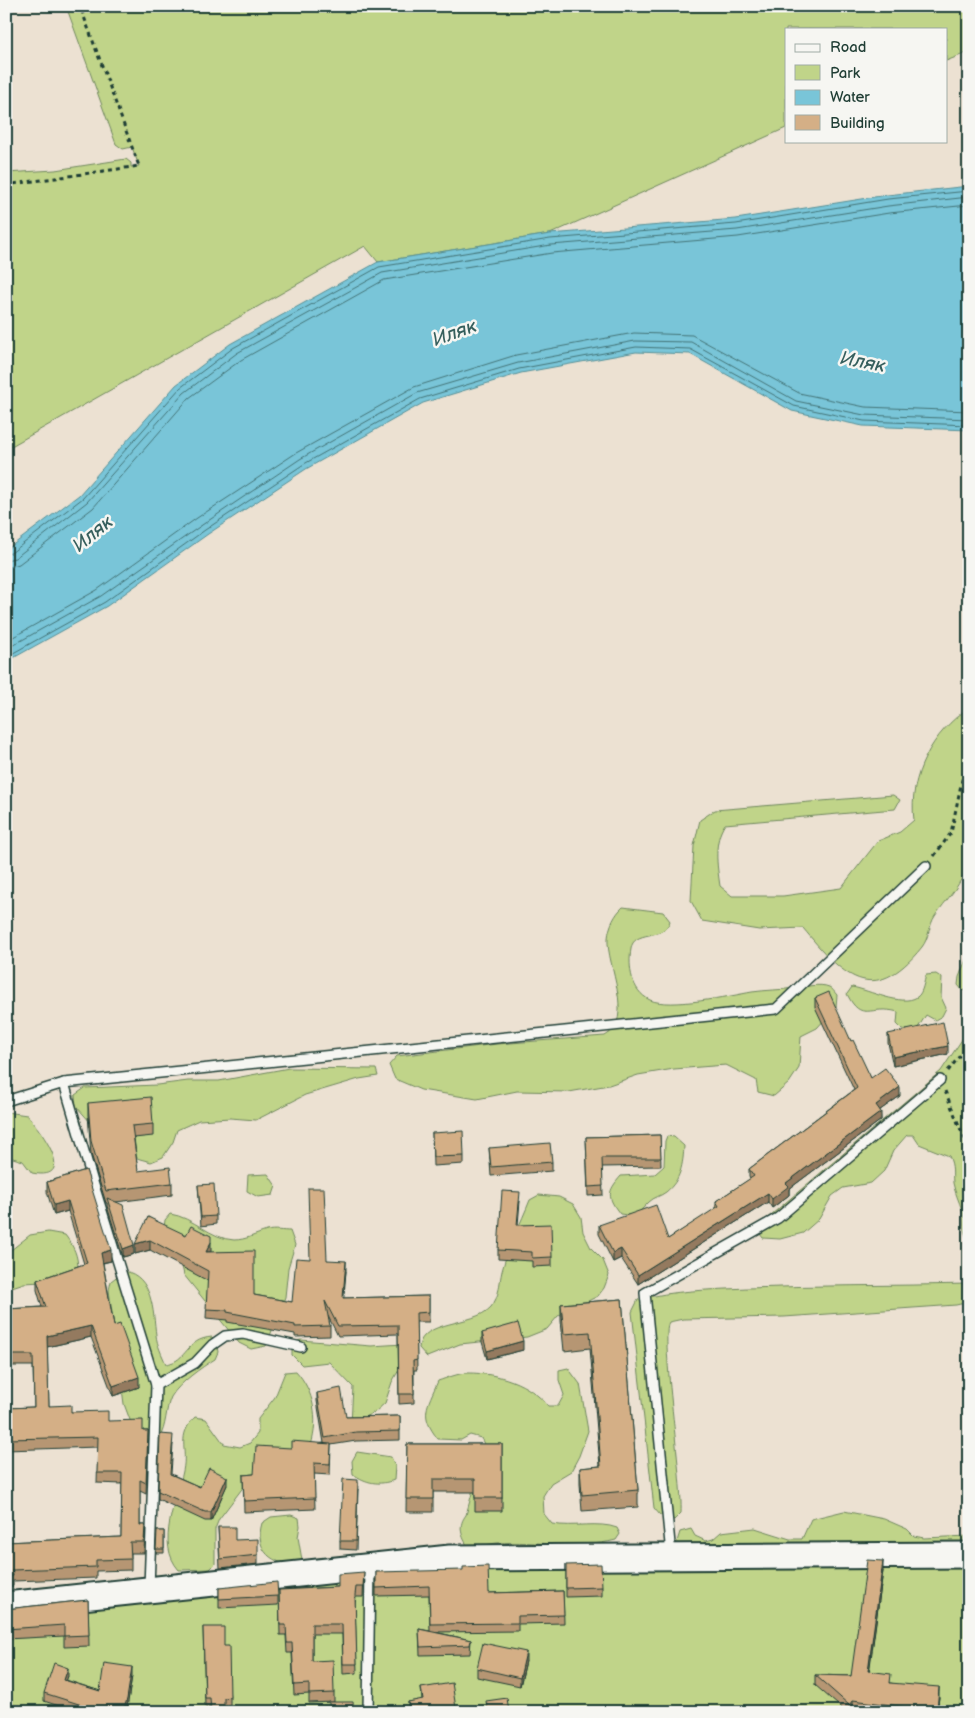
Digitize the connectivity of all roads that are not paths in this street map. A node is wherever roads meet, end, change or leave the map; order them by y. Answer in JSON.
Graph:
{"nodes":[{"id":1,"x":926,"y":866,"type":"road end"},
{"id":2,"x":940,"y":1080,"type":"road end"},
{"id":3,"x":64,"y":1083,"type":"junction"},
{"id":4,"x":6,"y":1101,"type":"edge"},
{"id":5,"x":301,"y":1348,"type":"dead end"},
{"id":6,"x":156,"y":1385,"type":"junction"},
{"id":7,"x":969,"y":1555,"type":"edge"},
{"id":8,"x":671,"y":1557,"type":"junction"},
{"id":9,"x":370,"y":1567,"type":"junction"},
{"id":10,"x":148,"y":1590,"type":"junction"},
{"id":11,"x":6,"y":1605,"type":"edge"},
{"id":12,"x":368,"y":1712,"type":"edge"}],
"edges":[{"from":1,"to":3,"type":"lane"},
{"from":2,"to":8,"type":"lane"},
{"from":3,"to":4,"type":"lane"},
{"from":3,"to":6,"type":"lane"},
{"from":5,"to":6,"type":"lane"},
{"from":6,"to":10,"type":"lane"},
{"from":7,"to":8,"type":"street"},
{"from":8,"to":9,"type":"street"},
{"from":9,"to":10,"type":"street"},
{"from":9,"to":12,"type":"lane"},
{"from":10,"to":11,"type":"street"}]}
